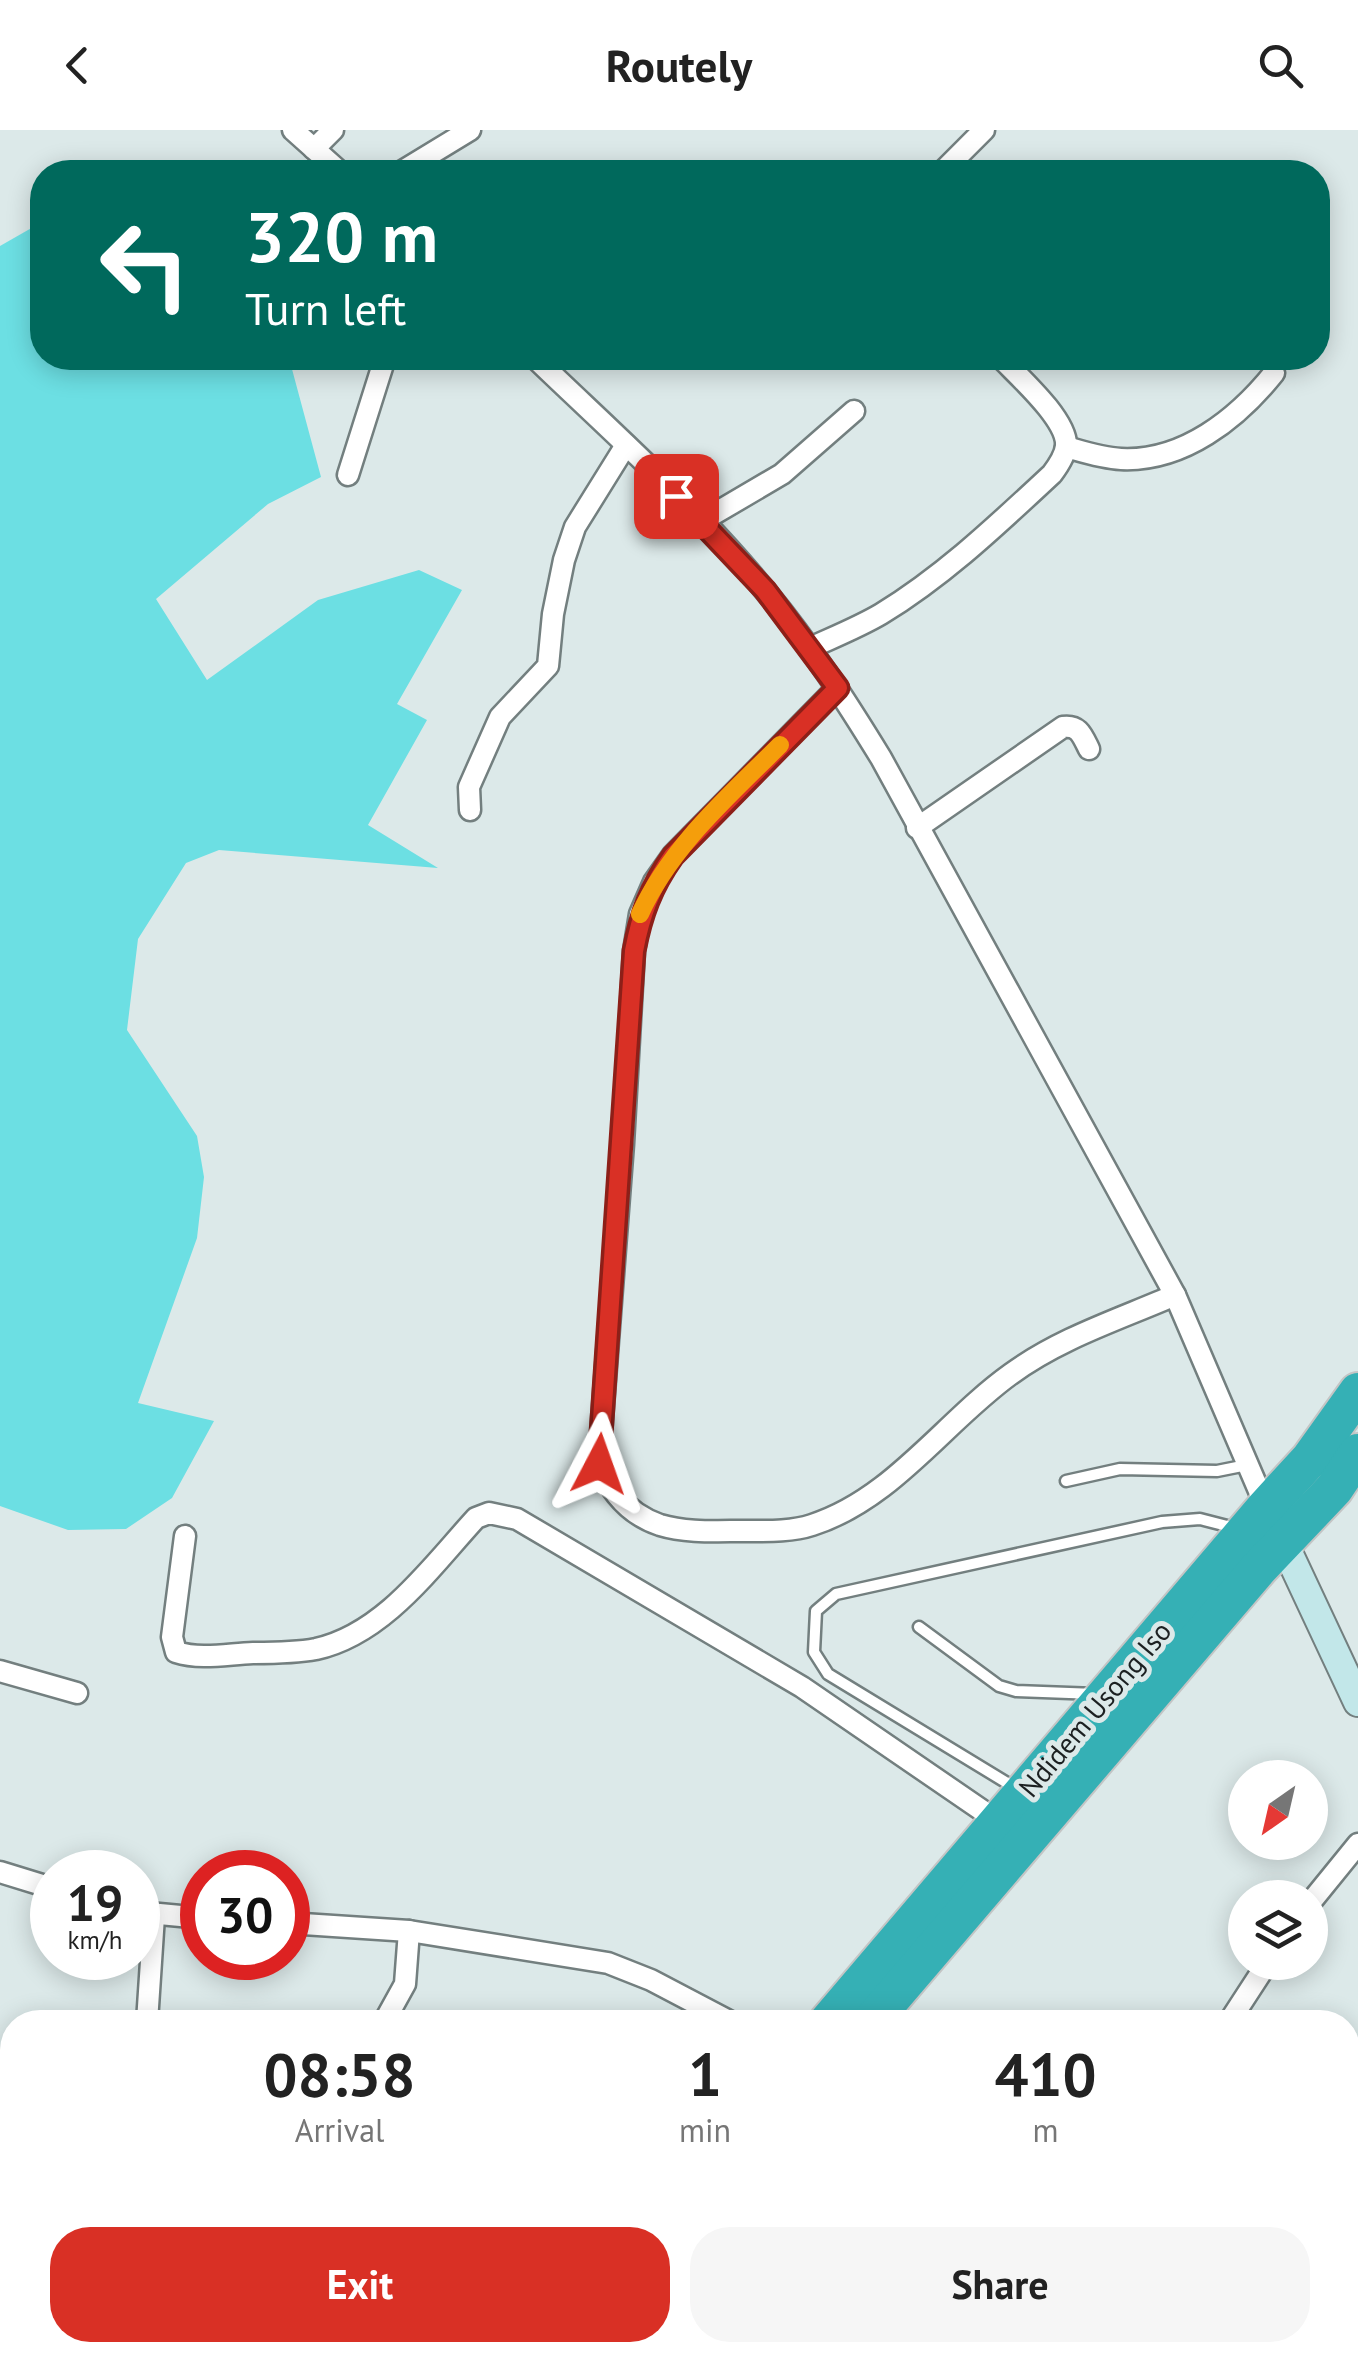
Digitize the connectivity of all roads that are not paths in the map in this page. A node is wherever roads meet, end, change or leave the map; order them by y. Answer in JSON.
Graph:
{"nodes":[{"id":1,"x":293,"y":130,"type":"edge"},
{"id":2,"x":333,"y":130,"type":"edge"},
{"id":3,"x":470,"y":130,"type":"edge"},
{"id":4,"x":984,"y":130,"type":"edge"},
{"id":5,"x":314,"y":149,"type":"junction"},
{"id":6,"x":326,"y":160,"type":"edge"},
{"id":7,"x":421,"y":160,"type":"edge"},
{"id":8,"x":954,"y":160,"type":"edge"},
{"id":9,"x":381,"y":370,"type":"edge"},
{"id":10,"x":548,"y":370,"type":"edge"},
{"id":11,"x":1012,"y":370,"type":"edge"},
{"id":12,"x":1274,"y":372,"type":"dead end"},
{"id":13,"x":854,"y":410,"type":"dead end"},
{"id":14,"x":626,"y":445,"type":"junction"},
{"id":15,"x":1066,"y":447,"type":"junction"},
{"id":16,"x":348,"y":475,"type":"dead end"},
{"id":17,"x":702,"y":521,"type":"junction"},
{"id":18,"x":810,"y":648,"type":"junction"},
{"id":19,"x":838,"y":688,"type":"junction"},
{"id":20,"x":1089,"y":748,"type":"dead end"},
{"id":21,"x":470,"y":810,"type":"dead end"},
{"id":22,"x":917,"y":828,"type":"junction"},
{"id":23,"x":1175,"y":1295,"type":"junction"},
{"id":24,"x":1358,"y":1392,"type":"edge"},
{"id":25,"x":1358,"y":1454,"type":"edge"},
{"id":26,"x":1248,"y":1464,"type":"junction"},
{"id":27,"x":1066,"y":1480,"type":"dead end"},
{"id":28,"x":1256,"y":1519,"type":"junction"},
{"id":29,"x":185,"y":1536,"type":"dead end"},
{"id":30,"x":1284,"y":1543,"type":"junction"},
{"id":31,"x":920,"y":1627,"type":"dead end"},
{"id":32,"x":0,"y":1671,"type":"edge"},
{"id":33,"x":77,"y":1693,"type":"dead end"},
{"id":34,"x":1107,"y":1695,"type":"junction"},
{"id":35,"x":1358,"y":1702,"type":"edge"},
{"id":36,"x":1024,"y":1794,"type":"junction"},
{"id":37,"x":1000,"y":1822,"type":"junction"},
{"id":38,"x":1358,"y":1844,"type":"edge"},
{"id":39,"x":0,"y":1872,"type":"edge"},
{"id":40,"x":30,"y":1881,"type":"edge"},
{"id":41,"x":1328,"y":1881,"type":"edge"},
{"id":42,"x":310,"y":1924,"type":"edge"},
{"id":43,"x":409,"y":1931,"type":"junction"},
{"id":44,"x":147,"y":1980,"type":"edge"},
{"id":45,"x":1256,"y":1980,"type":"edge"},
{"id":46,"x":147,"y":2010,"type":"edge"},
{"id":47,"x":392,"y":2010,"type":"edge"},
{"id":48,"x":708,"y":2010,"type":"edge"},
{"id":49,"x":838,"y":2010,"type":"edge"},
{"id":50,"x":880,"y":2010,"type":"edge"},
{"id":51,"x":1237,"y":2010,"type":"edge"}],
"edges":[{"from":1,"to":5,"type":"street"},
{"from":2,"to":5,"type":"street"},
{"from":3,"to":7,"type":"street"},
{"from":4,"to":8,"type":"street"},
{"from":5,"to":6,"type":"street"},
{"from":9,"to":16,"type":"street"},
{"from":10,"to":14,"type":"street"},
{"from":11,"to":15,"type":"street"},
{"from":12,"to":15,"type":"street"},
{"from":13,"to":17,"type":"street"},
{"from":14,"to":17,"type":"street"},
{"from":14,"to":21,"type":"street"},
{"from":15,"to":18,"type":"street"},
{"from":17,"to":18,"type":"street"},
{"from":18,"to":19,"type":"street"},
{"from":19,"to":22,"type":"street"},
{"from":19,"to":23,"type":"street"},
{"from":20,"to":22,"type":"street"},
{"from":22,"to":23,"type":"street"},
{"from":23,"to":26,"type":"street"},
{"from":24,"to":28,"type":"highway","name":"Ndidem Usong Iso"},
{"from":25,"to":30,"type":"highway","name":"Ndidem Usong Iso"},
{"from":26,"to":27,"type":"lane"},
{"from":26,"to":28,"type":"street"},
{"from":28,"to":30,"type":"street"},
{"from":28,"to":34,"type":"highway","name":"Ndidem Usong Iso"},
{"from":28,"to":36,"type":"lane"},
{"from":29,"to":37,"type":"street"},
{"from":30,"to":35,"type":"street"},
{"from":30,"to":50,"type":"highway","name":"Ndidem Usong Iso"},
{"from":31,"to":34,"type":"lane"},
{"from":32,"to":33,"type":"street"},
{"from":34,"to":36,"type":"highway","name":"Ndidem Usong Iso"},
{"from":36,"to":37,"type":"highway","name":"Ndidem Usong Iso"},
{"from":37,"to":49,"type":"highway","name":"Ndidem Usong Iso"},
{"from":38,"to":41,"type":"street"},
{"from":39,"to":40,"type":"street"},
{"from":42,"to":43,"type":"street"},
{"from":43,"to":47,"type":"street"},
{"from":43,"to":48,"type":"street"},
{"from":44,"to":46,"type":"street"},
{"from":45,"to":51,"type":"street"}]}
